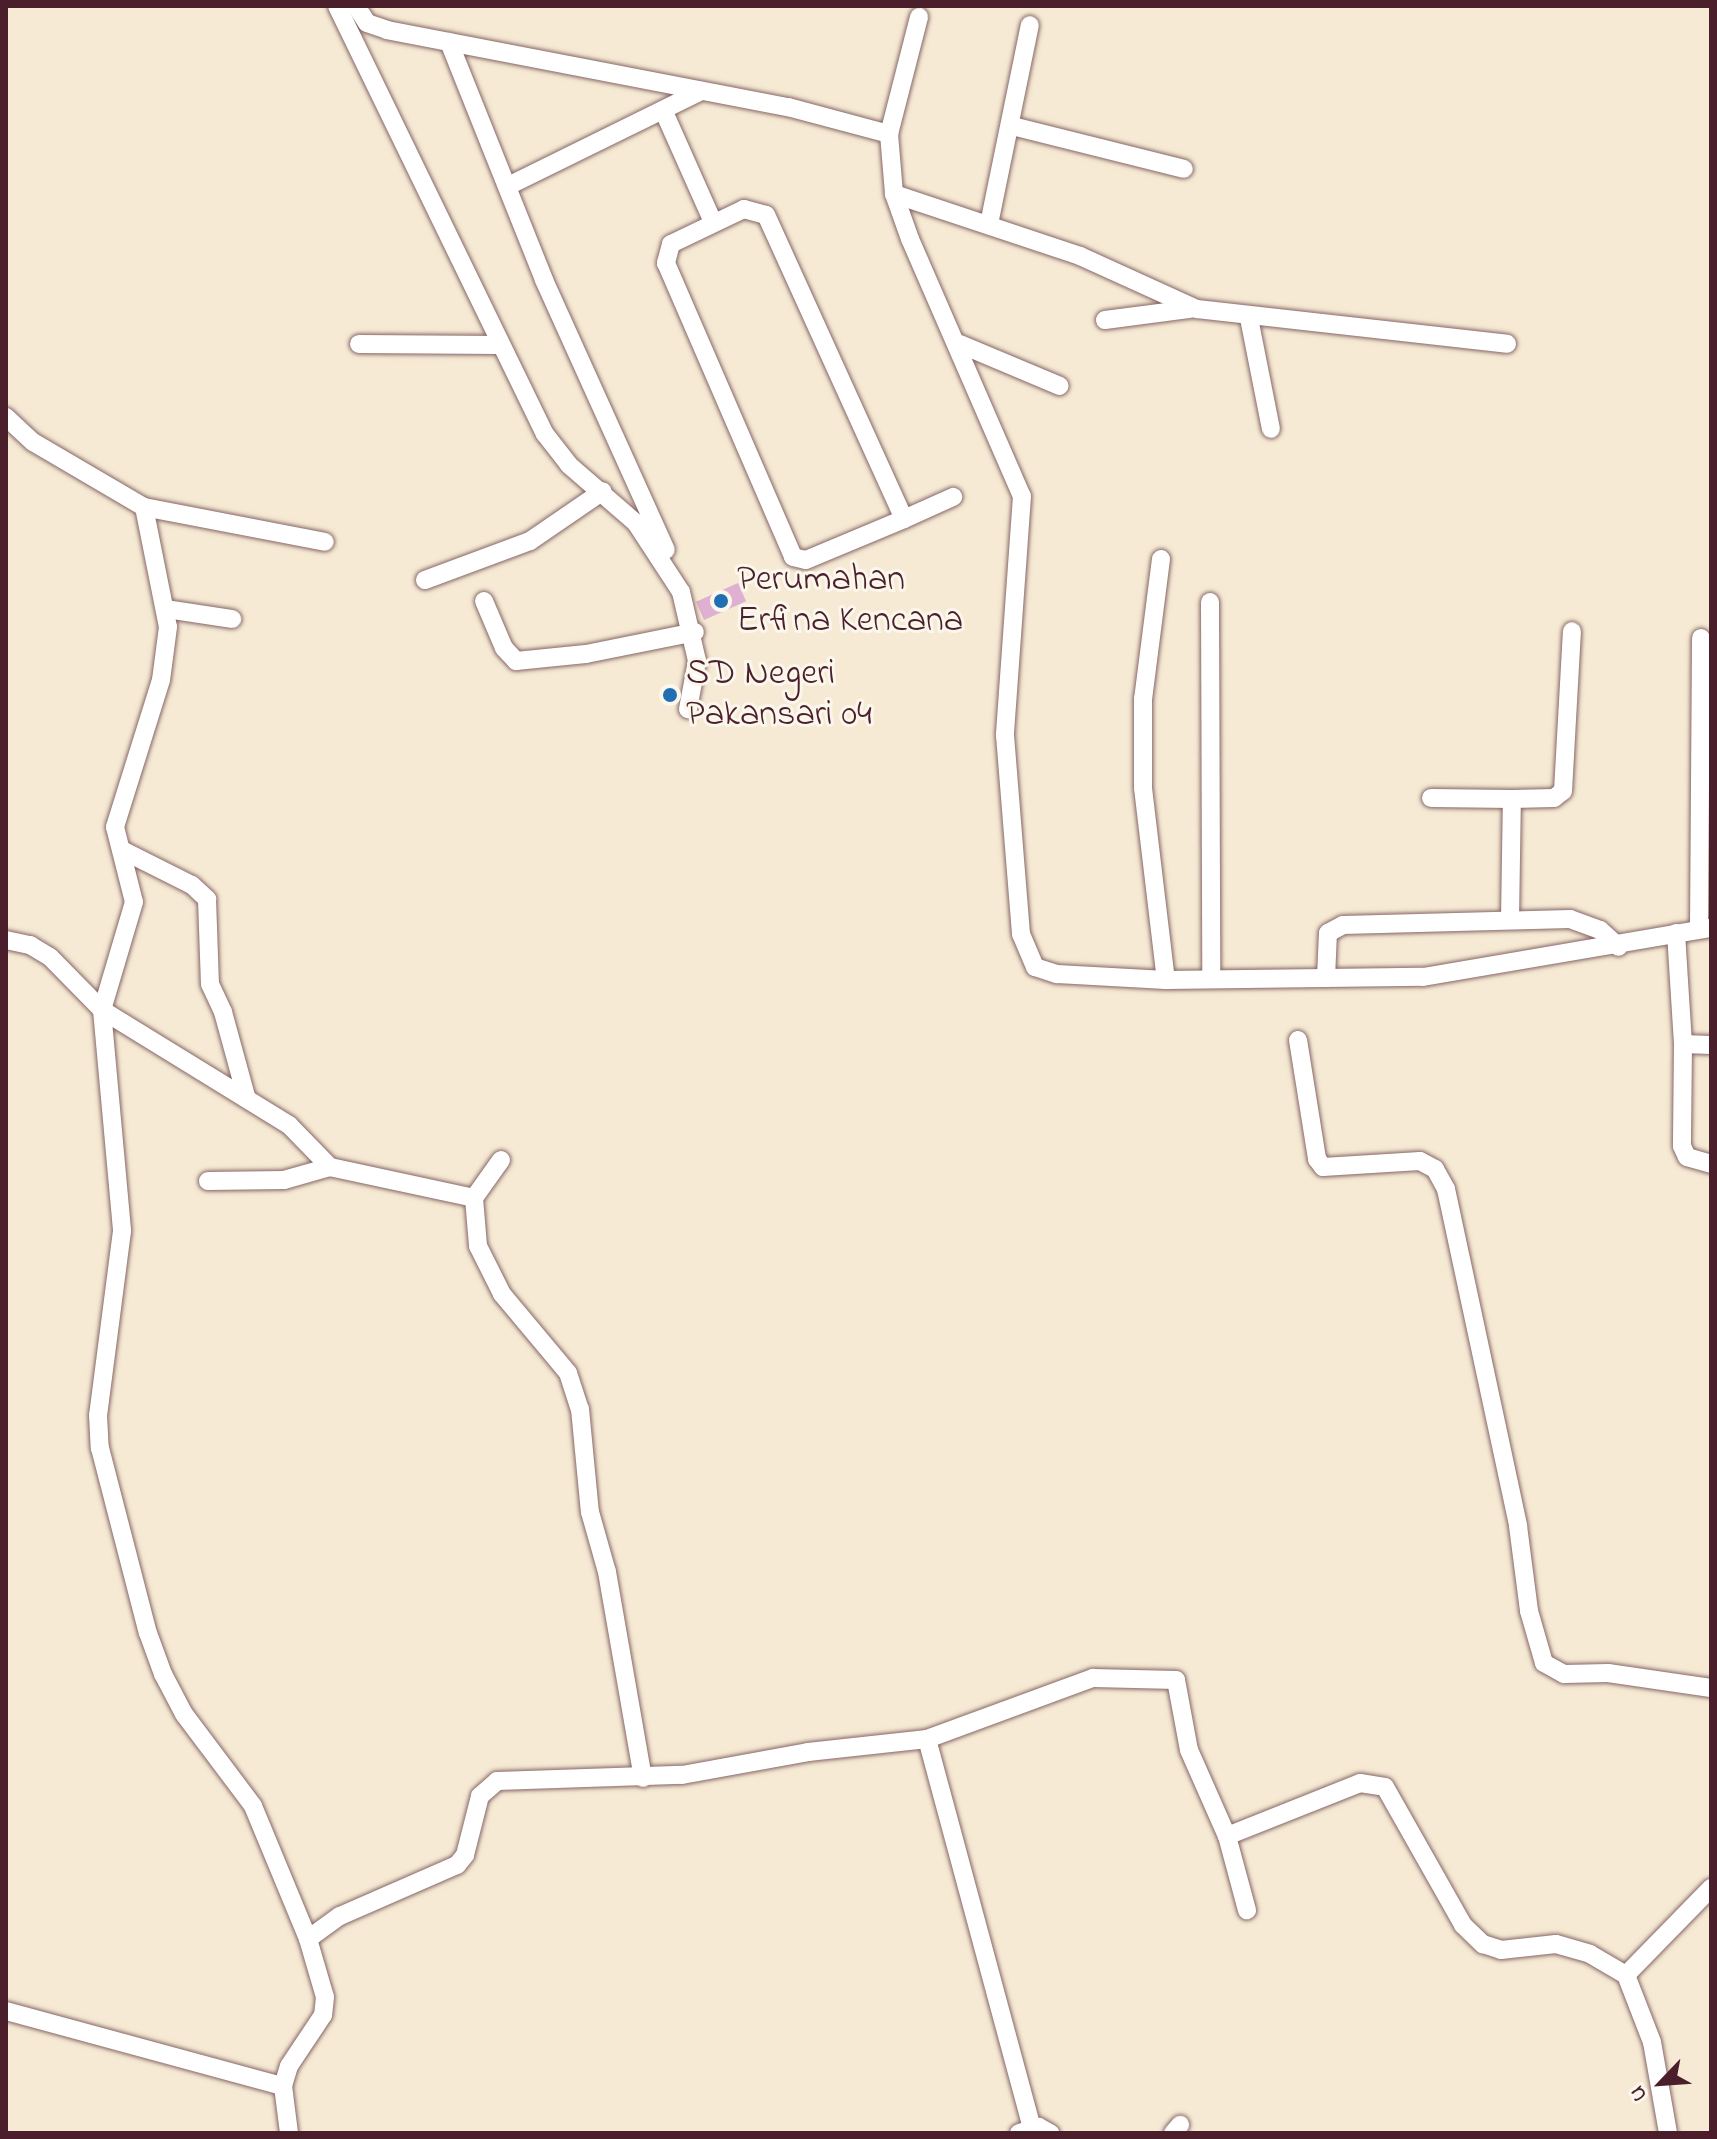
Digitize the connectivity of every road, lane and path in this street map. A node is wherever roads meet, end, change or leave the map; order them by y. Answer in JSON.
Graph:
{"nodes":[{"id":1,"x":337,"y":6,"type":"edge"},
{"id":2,"x":356,"y":6,"type":"edge"},
{"id":3,"x":919,"y":17,"type":"dead end"},
{"id":4,"x":1030,"y":25,"type":"dead end"},
{"id":5,"x":449,"y":42,"type":"junction"},
{"id":6,"x":701,"y":91,"type":"junction"},
{"id":7,"x":664,"y":112,"type":"junction"},
{"id":8,"x":1012,"y":126,"type":"junction"},
{"id":9,"x":889,"y":134,"type":"junction"},
{"id":10,"x":1184,"y":169,"type":"dead end"},
{"id":11,"x":508,"y":186,"type":"junction"},
{"id":12,"x":894,"y":194,"type":"junction"},
{"id":13,"x":713,"y":222,"type":"junction"},
{"id":14,"x":989,"y":224,"type":"junction"},
{"id":15,"x":1197,"y":309,"type":"junction"},
{"id":16,"x":1249,"y":318,"type":"junction"},
{"id":17,"x":1105,"y":320,"type":"dead end"},
{"id":18,"x":359,"y":344,"type":"dead end"},
{"id":19,"x":960,"y":344,"type":"junction"},
{"id":20,"x":1507,"y":344,"type":"dead end"},
{"id":21,"x":500,"y":345,"type":"junction"},
{"id":22,"x":1060,"y":386,"type":"dead end"},
{"id":23,"x":6,"y":417,"type":"edge"},
{"id":24,"x":1271,"y":429,"type":"dead end"},
{"id":25,"x":603,"y":491,"type":"junction"},
{"id":26,"x":953,"y":497,"type":"dead end"},
{"id":27,"x":144,"y":507,"type":"junction"},
{"id":28,"x":904,"y":519,"type":"junction"},
{"id":29,"x":325,"y":542,"type":"dead end"},
{"id":30,"x":1161,"y":559,"type":"dead end"},
{"id":31,"x":425,"y":580,"type":"dead end"},
{"id":32,"x":484,"y":601,"type":"dead end"},
{"id":33,"x":1210,"y":602,"type":"dead end"},
{"id":34,"x":166,"y":609,"type":"junction"},
{"id":35,"x":232,"y":619,"type":"dead end"},
{"id":36,"x":700,"y":630,"type":"junction"},
{"id":37,"x":1572,"y":631,"type":"dead end"},
{"id":38,"x":1701,"y":638,"type":"dead end"},
{"id":39,"x":688,"y":709,"type":"dead end"},
{"id":40,"x":1431,"y":798,"type":"dead end"},
{"id":41,"x":1512,"y":799,"type":"junction"},
{"id":42,"x":122,"y":850,"type":"junction"},
{"id":43,"x":1510,"y":920,"type":"junction"},
{"id":44,"x":1705,"y":928,"type":"edge"},
{"id":45,"x":1676,"y":933,"type":"junction"},
{"id":46,"x":6,"y":940,"type":"edge"},
{"id":47,"x":1619,"y":947,"type":"junction"},
{"id":48,"x":1326,"y":978,"type":"junction"},
{"id":49,"x":1211,"y":979,"type":"junction"},
{"id":50,"x":1166,"y":980,"type":"junction"},
{"id":51,"x":102,"y":1010,"type":"junction"},
{"id":52,"x":1298,"y":1040,"type":"dead end"},
{"id":53,"x":1683,"y":1044,"type":"junction"},
{"id":54,"x":1711,"y":1045,"type":"edge"},
{"id":55,"x":246,"y":1096,"type":"junction"},
{"id":56,"x":501,"y":1160,"type":"dead end"},
{"id":57,"x":1711,"y":1164,"type":"edge"},
{"id":58,"x":330,"y":1167,"type":"junction"},
{"id":59,"x":208,"y":1181,"type":"dead end"},
{"id":60,"x":474,"y":1198,"type":"junction"},
{"id":61,"x":1711,"y":1688,"type":"edge"},
{"id":62,"x":927,"y":1739,"type":"junction"},
{"id":63,"x":643,"y":1778,"type":"junction"},
{"id":64,"x":1227,"y":1836,"type":"junction"},
{"id":65,"x":1711,"y":1888,"type":"edge"},
{"id":66,"x":1247,"y":1910,"type":"dead end"},
{"id":67,"x":308,"y":1939,"type":"junction"},
{"id":68,"x":1626,"y":1975,"type":"junction"},
{"id":69,"x":6,"y":2011,"type":"edge"},
{"id":70,"x":283,"y":2086,"type":"junction"},
{"id":71,"x":1033,"y":2132,"type":"edge"},
{"id":72,"x":289,"y":2133,"type":"edge"},
{"id":73,"x":1668,"y":2133,"type":"edge"}],
"edges":[{"from":1,"to":21,"type":"street"},
{"from":2,"to":5,"type":"street"},
{"from":3,"to":9,"type":"street"},
{"from":4,"to":8,"type":"street"},
{"from":5,"to":6,"type":"street"},
{"from":5,"to":11,"type":"street"},
{"from":6,"to":7,"type":"street"},
{"from":6,"to":9,"type":"street"},
{"from":7,"to":11,"type":"street"},
{"from":7,"to":13,"type":"street"},
{"from":8,"to":10,"type":"street"},
{"from":8,"to":14,"type":"street"},
{"from":9,"to":12,"type":"street"},
{"from":11,"to":36,"type":"street"},
{"from":12,"to":14,"type":"street"},
{"from":12,"to":19,"type":"street"},
{"from":13,"to":28,"type":"street"},
{"from":13,"to":28,"type":"street"},
{"from":14,"to":15,"type":"street"},
{"from":15,"to":16,"type":"street"},
{"from":15,"to":17,"type":"street"},
{"from":16,"to":20,"type":"street"},
{"from":16,"to":24,"type":"street"},
{"from":18,"to":21,"type":"street"},
{"from":19,"to":22,"type":"street"},
{"from":19,"to":50,"type":"street"},
{"from":21,"to":25,"type":"street"},
{"from":23,"to":27,"type":"street"},
{"from":25,"to":31,"type":"street"},
{"from":25,"to":36,"type":"street"},
{"from":26,"to":28,"type":"street"},
{"from":27,"to":29,"type":"street"},
{"from":27,"to":34,"type":"street"},
{"from":30,"to":50,"type":"street"},
{"from":32,"to":36,"type":"street"},
{"from":33,"to":49,"type":"street"},
{"from":34,"to":35,"type":"street"},
{"from":34,"to":42,"type":"street"},
{"from":36,"to":39,"type":"street"},
{"from":37,"to":41,"type":"street"},
{"from":38,"to":44,"type":"street"},
{"from":40,"to":41,"type":"street"},
{"from":41,"to":43,"type":"street"},
{"from":42,"to":51,"type":"street"},
{"from":42,"to":55,"type":"street"},
{"from":43,"to":47,"type":"street"},
{"from":43,"to":48,"type":"street"},
{"from":44,"to":45,"type":"street"},
{"from":45,"to":47,"type":"street"},
{"from":45,"to":53,"type":"street"},
{"from":46,"to":51,"type":"street"},
{"from":47,"to":48,"type":"street"},
{"from":48,"to":49,"type":"street"},
{"from":49,"to":50,"type":"street"},
{"from":51,"to":55,"type":"street"},
{"from":51,"to":67,"type":"street"},
{"from":52,"to":61,"type":"street"},
{"from":53,"to":54,"type":"street"},
{"from":53,"to":57,"type":"street"},
{"from":55,"to":58,"type":"street"},
{"from":56,"to":60,"type":"street"},
{"from":58,"to":59,"type":"street"},
{"from":58,"to":60,"type":"street"},
{"from":60,"to":63,"type":"street"},
{"from":62,"to":63,"type":"street"},
{"from":62,"to":64,"type":"street"},
{"from":62,"to":71,"type":"street"},
{"from":63,"to":67,"type":"street"},
{"from":64,"to":66,"type":"street"},
{"from":64,"to":68,"type":"street"},
{"from":65,"to":68,"type":"street"},
{"from":67,"to":70,"type":"street"},
{"from":68,"to":73,"type":"street"},
{"from":69,"to":70,"type":"street"},
{"from":70,"to":72,"type":"street"}]}
